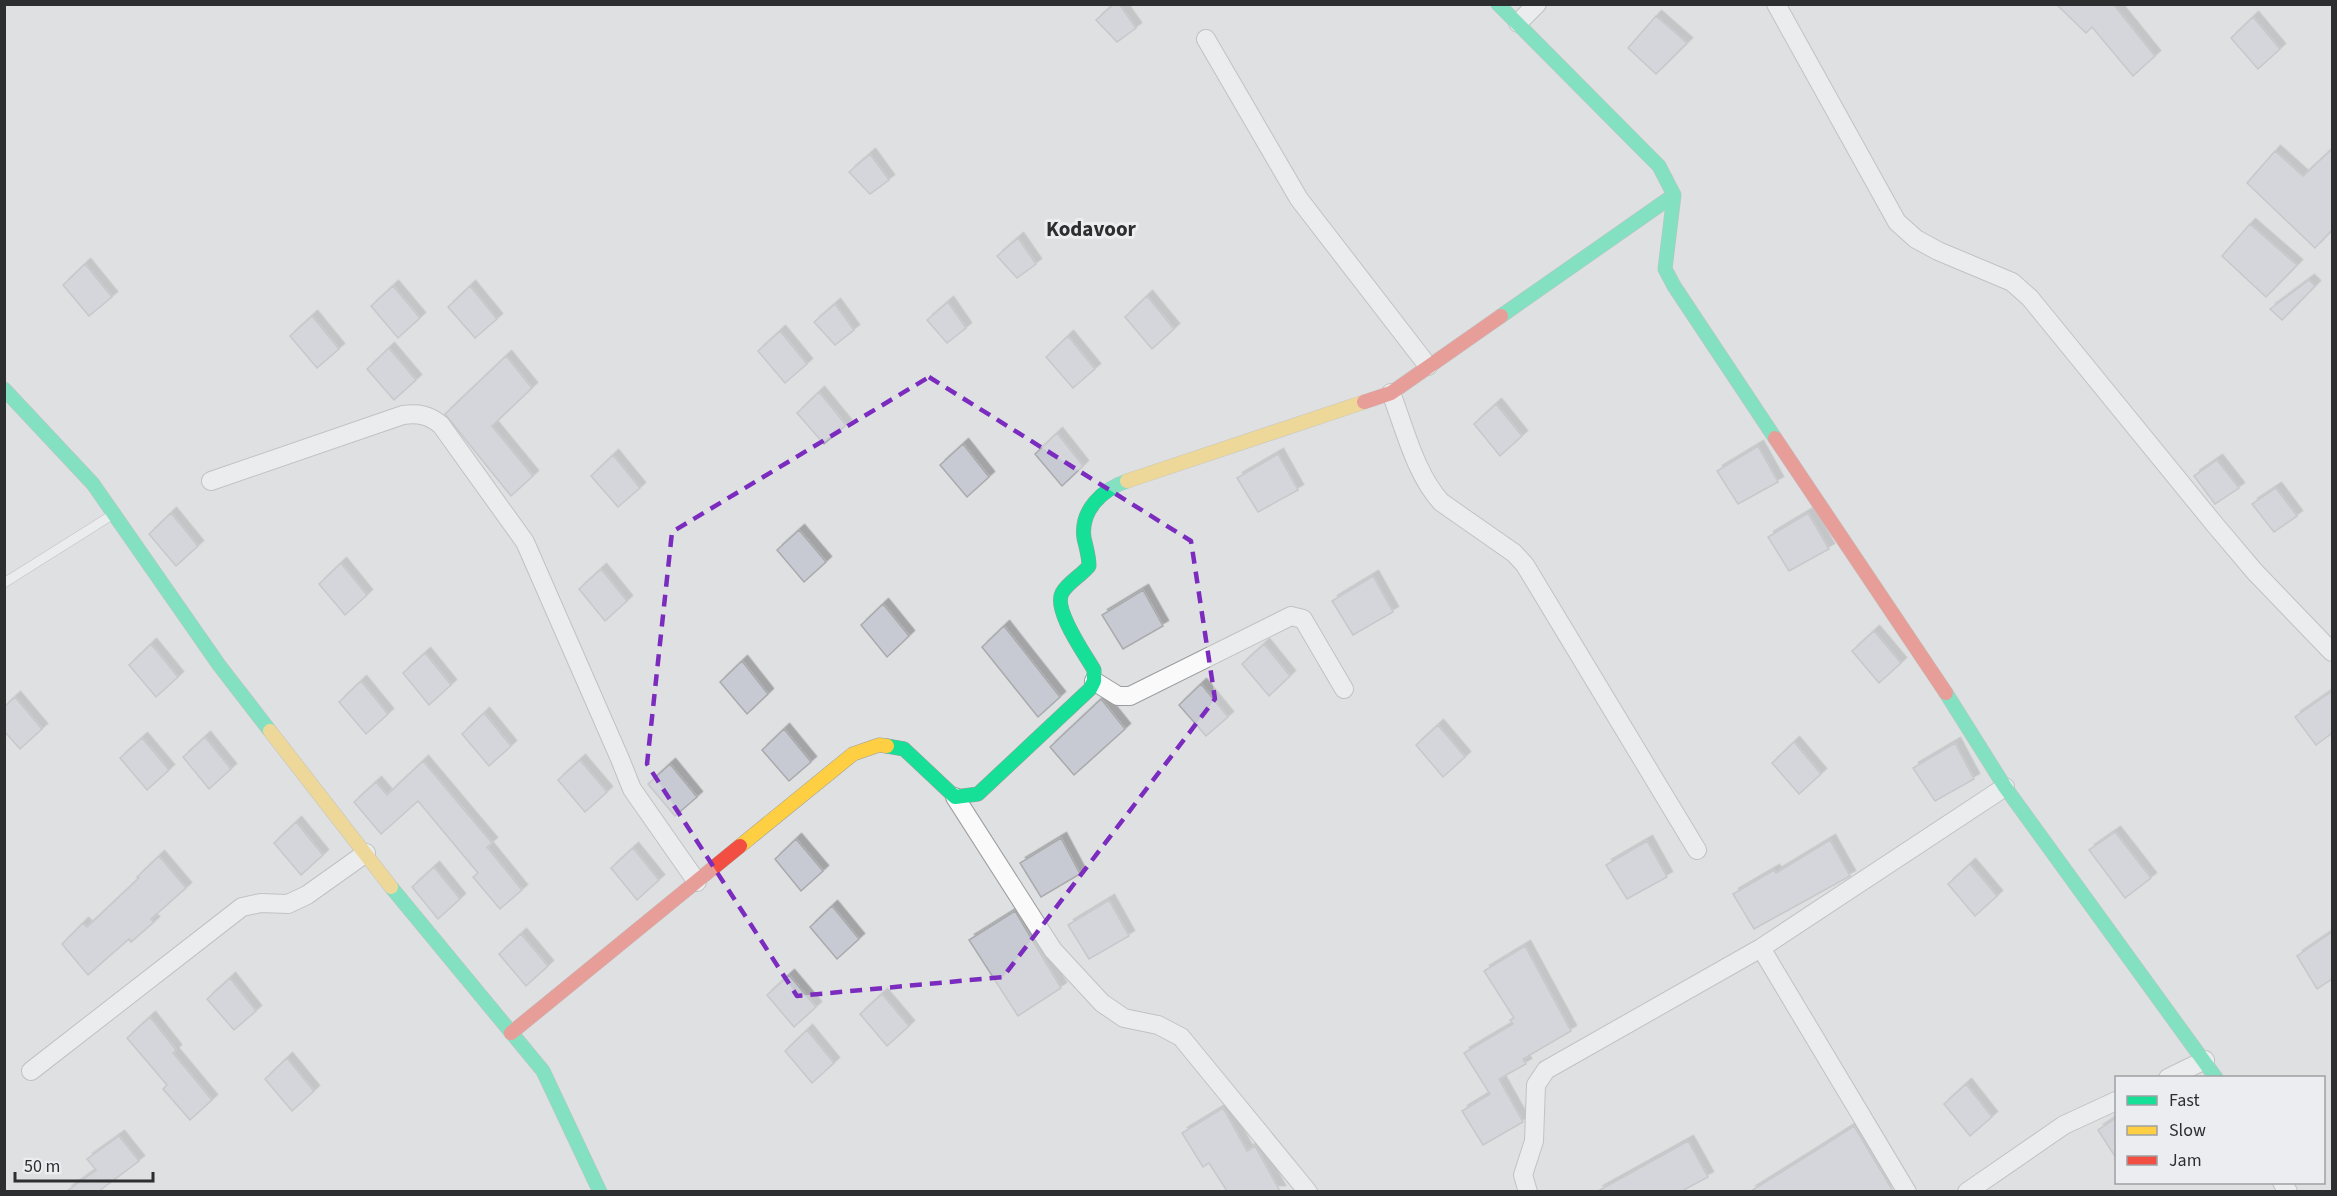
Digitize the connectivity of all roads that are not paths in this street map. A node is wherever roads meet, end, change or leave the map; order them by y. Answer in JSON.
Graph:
{"nodes":[{"id":1,"x":1498,"y":4,"type":"edge"},
{"id":2,"x":1537,"y":4,"type":"edge"},
{"id":3,"x":1776,"y":4,"type":"edge"},
{"id":4,"x":1518,"y":23,"type":"junction"},
{"id":5,"x":1206,"y":39,"type":"dead end"},
{"id":6,"x":1674,"y":195,"type":"junction"},
{"id":7,"x":1428,"y":366,"type":"junction"},
{"id":8,"x":4,"y":389,"type":"edge"},
{"id":9,"x":1391,"y":393,"type":"junction"},
{"id":10,"x":211,"y":481,"type":"dead end"},
{"id":11,"x":114,"y":514,"type":"junction"},
{"id":12,"x":4,"y":583,"type":"edge"},
{"id":13,"x":2332,"y":652,"type":"edge"},
{"id":14,"x":1094,"y":681,"type":"junction"},
{"id":15,"x":1344,"y":689,"type":"dead end"},
{"id":16,"x":2005,"y":787,"type":"junction"},
{"id":17,"x":955,"y":797,"type":"junction"},
{"id":18,"x":1697,"y":850,"type":"dead end"},
{"id":19,"x":366,"y":853,"type":"junction"},
{"id":20,"x":697,"y":882,"type":"junction"},
{"id":21,"x":1761,"y":948,"type":"junction"},
{"id":22,"x":511,"y":1033,"type":"junction"},
{"id":23,"x":2205,"y":1060,"type":"junction"},
{"id":24,"x":31,"y":1071,"type":"dead end"},
{"id":25,"x":2170,"y":1076,"type":"edge"},
{"id":26,"x":2215,"y":1076,"type":"edge"},
{"id":27,"x":2115,"y":1101,"type":"edge"},
{"id":28,"x":600,"y":1191,"type":"edge"},
{"id":29,"x":1308,"y":1191,"type":"edge"},
{"id":30,"x":1528,"y":1191,"type":"edge"},
{"id":31,"x":1907,"y":1191,"type":"edge"},
{"id":32,"x":1967,"y":1191,"type":"edge"}],
"edges":[{"from":1,"to":4,"type":"street"},
{"from":2,"to":4,"type":"street"},
{"from":3,"to":13,"type":"street"},
{"from":4,"to":6,"type":"street"},
{"from":5,"to":7,"type":"street"},
{"from":6,"to":7,"type":"street"},
{"from":6,"to":16,"type":"street"},
{"from":7,"to":9,"type":"street"},
{"from":8,"to":11,"type":"street"},
{"from":9,"to":14,"type":"street"},
{"from":9,"to":18,"type":"street"},
{"from":10,"to":20,"type":"street"},
{"from":11,"to":12,"type":"lane"},
{"from":11,"to":19,"type":"street"},
{"from":14,"to":15,"type":"street"},
{"from":14,"to":17,"type":"street"},
{"from":16,"to":21,"type":"street"},
{"from":16,"to":23,"type":"street"},
{"from":17,"to":20,"type":"street"},
{"from":17,"to":29,"type":"street"},
{"from":19,"to":22,"type":"street"},
{"from":19,"to":24,"type":"street"},
{"from":20,"to":22,"type":"street"},
{"from":21,"to":30,"type":"street"},
{"from":21,"to":31,"type":"street"},
{"from":22,"to":28,"type":"street"},
{"from":23,"to":25,"type":"street"},
{"from":23,"to":26,"type":"street"},
{"from":27,"to":32,"type":"street"}]}
